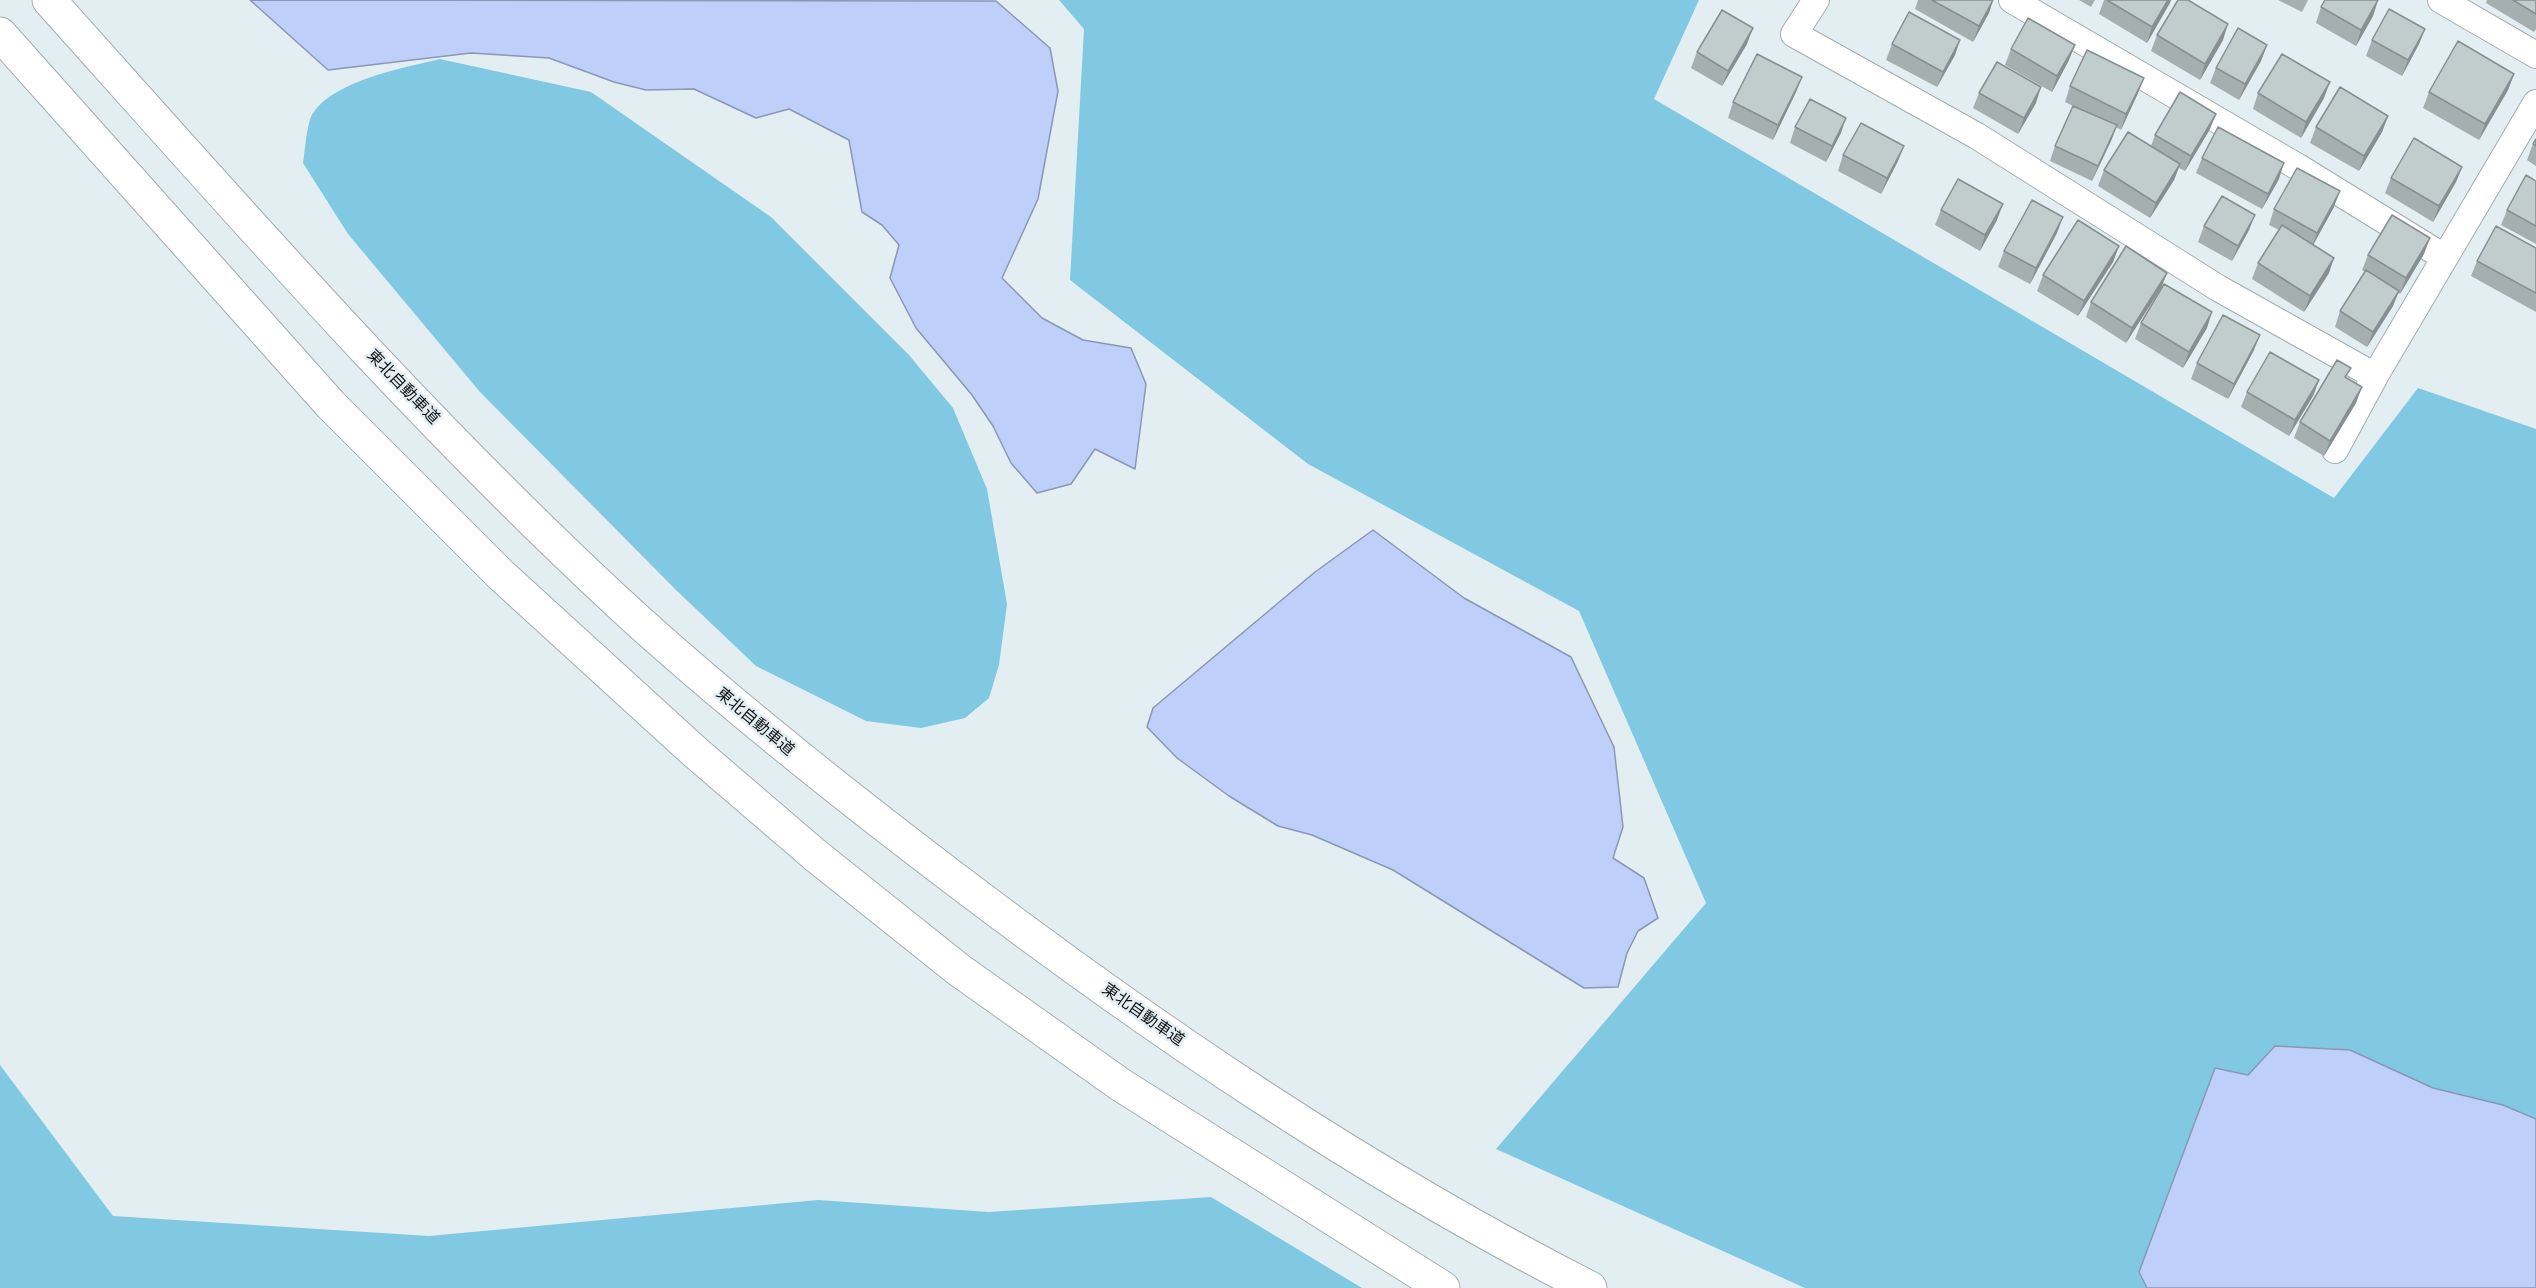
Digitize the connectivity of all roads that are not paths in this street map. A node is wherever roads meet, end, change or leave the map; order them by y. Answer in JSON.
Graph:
{"nodes":[{"id":1,"x":49,"y":0,"type":"edge"},
{"id":2,"x":1816,"y":0,"type":"edge"},
{"id":3,"x":2012,"y":0,"type":"edge"},
{"id":4,"x":2441,"y":0,"type":"edge"},
{"id":5,"x":0,"y":34,"type":"edge"},
{"id":6,"x":2536,"y":56,"type":"edge"},
{"id":7,"x":2536,"y":103,"type":"edge"},
{"id":8,"x":2444,"y":257,"type":"junction"},
{"id":9,"x":2374,"y":376,"type":"junction"},
{"id":10,"x":2335,"y":450,"type":"edge"},
{"id":11,"x":1443,"y":1288,"type":"edge"},
{"id":12,"x":1590,"y":1288,"type":"edge"}],
"edges":[{"from":1,"to":12,"type":"highway","name":"東北自動車道"},
{"from":2,"to":9,"type":"street"},
{"from":3,"to":8,"type":"street"},
{"from":4,"to":6,"type":"street"},
{"from":5,"to":11,"type":"highway"},
{"from":7,"to":8,"type":"street"},
{"from":8,"to":9,"type":"street"},
{"from":9,"to":10,"type":"street"}]}
